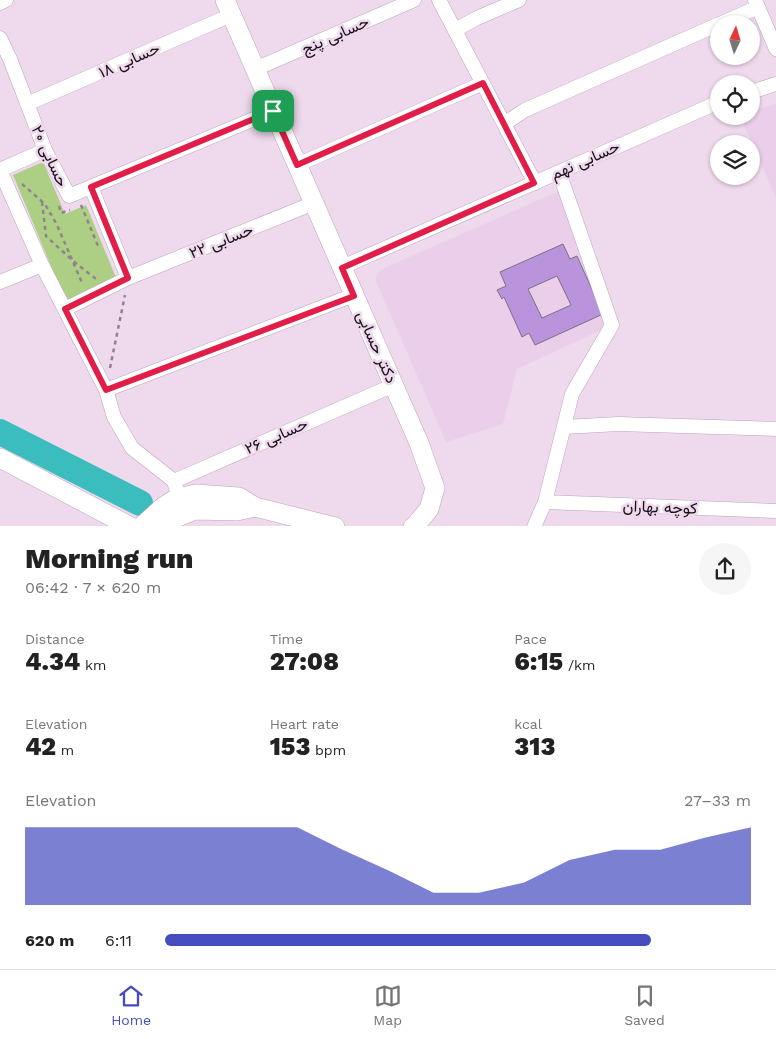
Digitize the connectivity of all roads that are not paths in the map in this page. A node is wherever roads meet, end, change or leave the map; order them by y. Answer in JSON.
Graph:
{"nodes":[{"id":1,"x":6,"y":0,"type":"edge"},
{"id":2,"x":414,"y":0,"type":"edge"},
{"id":3,"x":439,"y":0,"type":"edge"},
{"id":4,"x":519,"y":0,"type":"edge"},
{"id":5,"x":0,"y":3,"type":"edge"},
{"id":6,"x":756,"y":4,"type":"edge"},
{"id":7,"x":228,"y":7,"type":"edge"},
{"id":8,"x":736,"y":15,"type":"edge"},
{"id":9,"x":710,"y":28,"type":"edge"},
{"id":10,"x":455,"y":30,"type":"junction"},
{"id":11,"x":0,"y":38,"type":"edge"},
{"id":12,"x":776,"y":49,"type":"edge"},
{"id":13,"x":5,"y":62,"type":"edge"},
{"id":14,"x":255,"y":70,"type":"junction"},
{"id":15,"x":483,"y":83,"type":"junction"},
{"id":16,"x":776,"y":84,"type":"edge"},
{"id":17,"x":760,"y":89,"type":"edge"},
{"id":18,"x":27,"y":104,"type":"junction"},
{"id":19,"x":710,"y":106,"type":"edge"},
{"id":20,"x":273,"y":111,"type":"junction"},
{"id":21,"x":504,"y":124,"type":"junction"},
{"id":22,"x":44,"y":150,"type":"junction"},
{"id":23,"x":297,"y":165,"type":"junction"},
{"id":24,"x":559,"y":172,"type":"junction"},
{"id":25,"x":534,"y":183,"type":"junction"},
{"id":26,"x":91,"y":187,"type":"junction"},
{"id":27,"x":314,"y":203,"type":"junction"},
{"id":28,"x":42,"y":265,"type":"junction"},
{"id":29,"x":342,"y":268,"type":"junction"},
{"id":30,"x":128,"y":278,"type":"junction"},
{"id":31,"x":0,"y":282,"type":"edge"},
{"id":32,"x":354,"y":296,"type":"junction"},
{"id":33,"x":65,"y":309,"type":"junction"},
{"id":34,"x":394,"y":385,"type":"junction"},
{"id":35,"x":106,"y":390,"type":"junction"},
{"id":36,"x":564,"y":427,"type":"junction"},
{"id":37,"x":776,"y":429,"type":"edge"},
{"id":38,"x":0,"y":458,"type":"edge"},
{"id":39,"x":176,"y":489,"type":"junction"},
{"id":40,"x":544,"y":502,"type":"junction"},
{"id":41,"x":86,"y":503,"type":"junction"},
{"id":42,"x":255,"y":507,"type":"junction"},
{"id":43,"x":776,"y":511,"type":"edge"},
{"id":44,"x":98,"y":526,"type":"edge"},
{"id":45,"x":132,"y":526,"type":"edge"},
{"id":46,"x":142,"y":526,"type":"edge"},
{"id":47,"x":164,"y":526,"type":"edge"},
{"id":48,"x":335,"y":526,"type":"edge"},
{"id":49,"x":415,"y":526,"type":"edge"},
{"id":50,"x":534,"y":526,"type":"edge"}],
"edges":[{"from":1,"to":5,"type":"street"},
{"from":2,"to":14,"type":"street","name":"حسابی پنج"},
{"from":3,"to":10,"type":"street"},
{"from":4,"to":10,"type":"street"},
{"from":6,"to":8,"type":"street"},
{"from":6,"to":12,"type":"street"},
{"from":7,"to":14,"type":"main road","name":"دکتر حسابی"},
{"from":7,"to":18,"type":"street","name":"حسابی ۱۸"},
{"from":9,"to":21,"type":"street"},
{"from":10,"to":15,"type":"street"},
{"from":11,"to":13,"type":"street","name":"حسابی ۲۰"},
{"from":13,"to":18,"type":"street","name":"حسابی ۲۰"},
{"from":14,"to":20,"type":"main road","name":"دکتر حسابی"},
{"from":15,"to":21,"type":"street"},
{"from":15,"to":23,"type":"street"},
{"from":16,"to":17,"type":"street"},
{"from":18,"to":22,"type":"street","name":"حسابی ۲۰"},
{"from":19,"to":24,"type":"street","name":"حسابی نهم"},
{"from":20,"to":23,"type":"main road","name":"دکتر حسابی"},
{"from":20,"to":26,"type":"street","name":"حسابی ۲۰"},
{"from":21,"to":25,"type":"street"},
{"from":22,"to":26,"type":"street","name":"حسابی ۲۰"},
{"from":22,"to":28,"type":"street"},
{"from":23,"to":27,"type":"main road","name":"دکتر حسابی"},
{"from":24,"to":25,"type":"street","name":"حسابی نهم"},
{"from":24,"to":36,"type":"street"},
{"from":25,"to":29,"type":"street","name":"حسابی نهم"},
{"from":26,"to":30,"type":"street"},
{"from":27,"to":29,"type":"main road","name":"دکتر حسابی"},
{"from":27,"to":30,"type":"street","name":"حسابی ۲۲"},
{"from":28,"to":31,"type":"street"},
{"from":28,"to":33,"type":"street"},
{"from":29,"to":32,"type":"main road","name":"دکتر حسابی"},
{"from":30,"to":33,"type":"street","name":"حسابی ۲۲"},
{"from":32,"to":34,"type":"main road","name":"دکتر حسابی"},
{"from":32,"to":35,"type":"street"},
{"from":33,"to":35,"type":"street"},
{"from":34,"to":39,"type":"street","name":"حسابی ۲۶"},
{"from":34,"to":49,"type":"main road","name":"دکتر حسابی"},
{"from":35,"to":39,"type":"street"},
{"from":36,"to":37,"type":"street"},
{"from":36,"to":40,"type":"street"},
{"from":38,"to":41,"type":"main road"},
{"from":39,"to":42,"type":"main road"},
{"from":39,"to":46,"type":"main road"},
{"from":40,"to":43,"type":"street","name":"کوچه بهاران"},
{"from":40,"to":50,"type":"street"},
{"from":41,"to":44,"type":"main road"},
{"from":41,"to":45,"type":"main road"},
{"from":42,"to":47,"type":"main road"},
{"from":42,"to":48,"type":"main road"}]}
